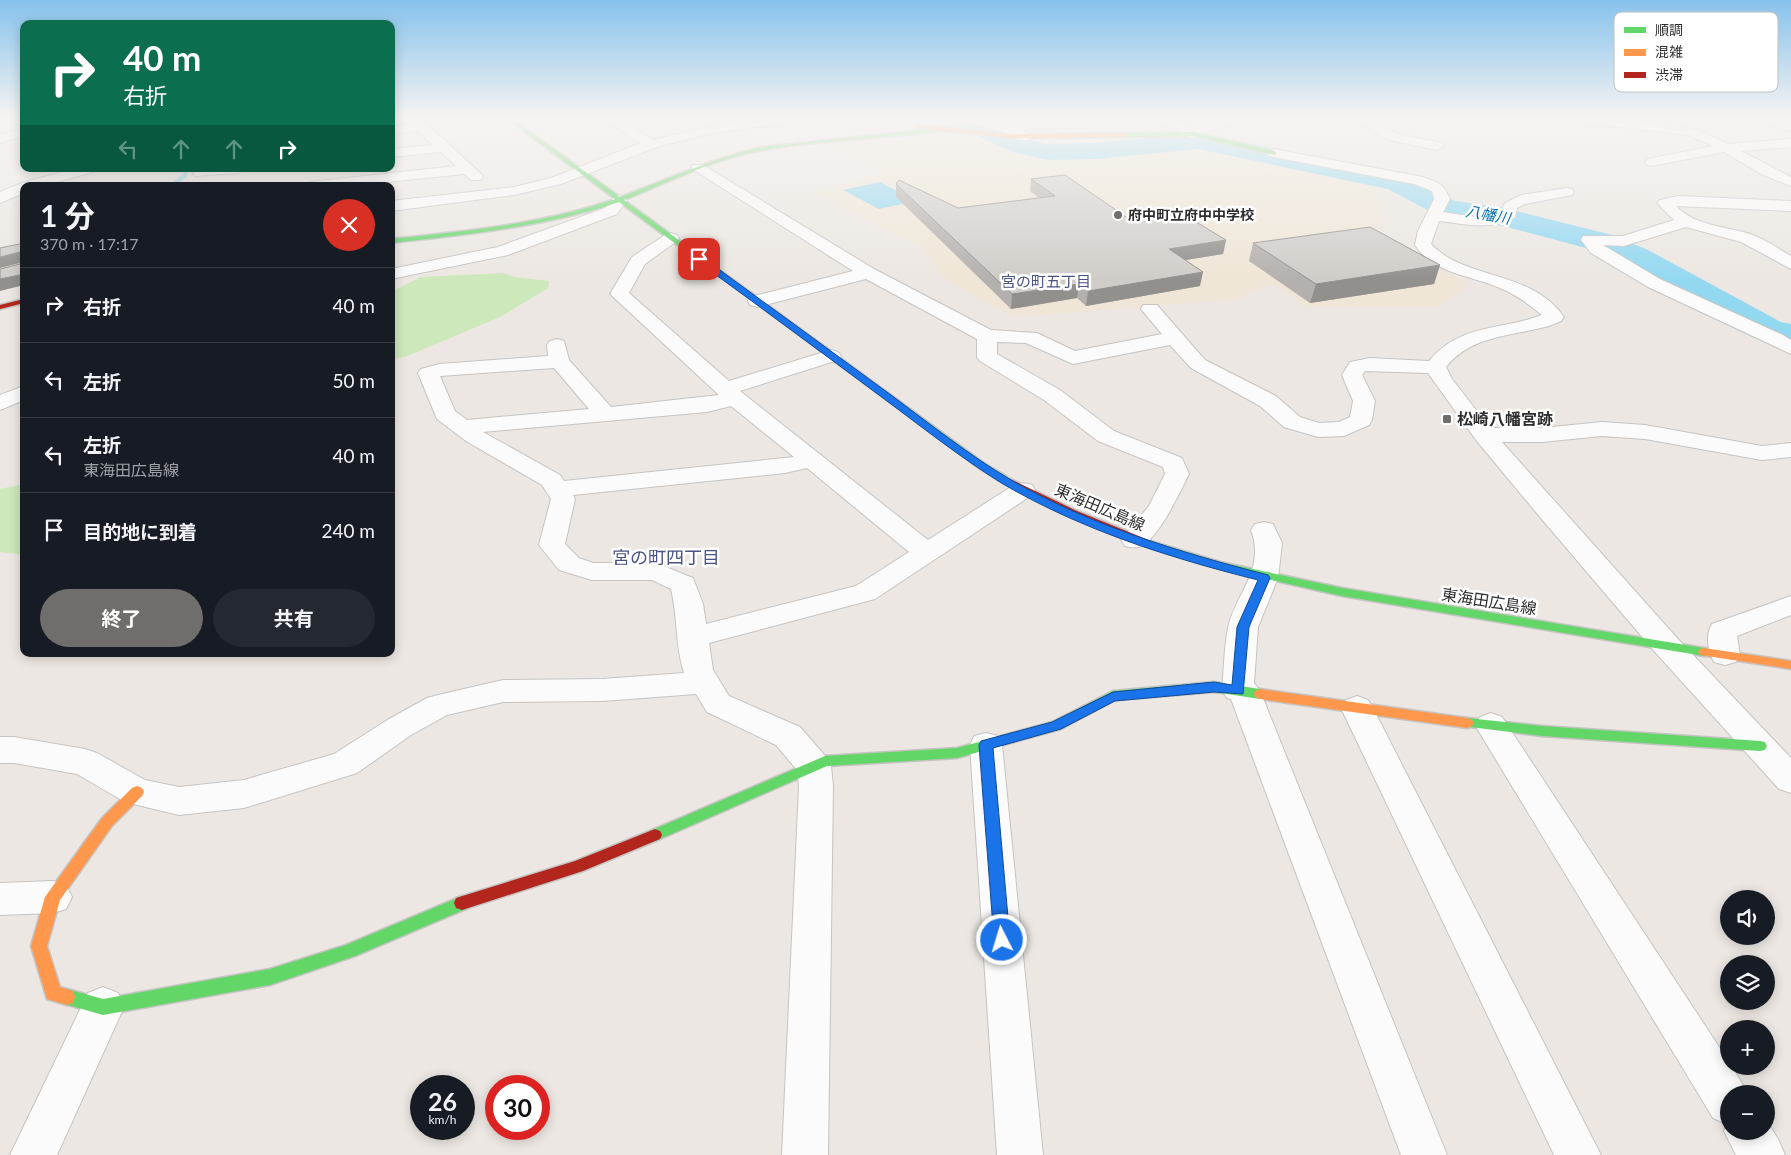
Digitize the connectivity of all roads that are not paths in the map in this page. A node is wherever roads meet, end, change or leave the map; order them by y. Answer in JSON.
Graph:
{"nodes":[{"id":1,"x":80,"y":172,"type":"edge"},
{"id":2,"x":441,"y":172,"type":"edge"},
{"id":3,"x":471,"y":172,"type":"edge"},
{"id":4,"x":579,"y":172,"type":"edge"},
{"id":5,"x":582,"y":172,"type":"edge"},
{"id":6,"x":688,"y":172,"type":"edge"},
{"id":7,"x":704,"y":172,"type":"edge"},
{"id":8,"x":1375,"y":172,"type":"edge"},
{"id":9,"x":1772,"y":172,"type":"edge"},
{"id":10,"x":51,"y":182,"type":"edge"},
{"id":11,"x":347,"y":182,"type":"edge"},
{"id":12,"x":1791,"y":182,"type":"edge"},
{"id":13,"x":1567,"y":192,"type":"dead end"},
{"id":14,"x":493,"y":194,"type":"junction"},
{"id":15,"x":620,"y":200,"type":"junction"},
{"id":16,"x":395,"y":206,"type":"edge"},
{"id":17,"x":1791,"y":206,"type":"edge"},
{"id":18,"x":1435,"y":216,"type":"junction"},
{"id":19,"x":1685,"y":222,"type":"junction"},
{"id":20,"x":670,"y":238,"type":"junction"},
{"id":21,"x":395,"y":240,"type":"edge"},
{"id":22,"x":1791,"y":264,"type":"edge"},
{"id":23,"x":395,"y":273,"type":"edge"},
{"id":24,"x":868,"y":273,"type":"junction"},
{"id":25,"x":757,"y":301,"type":"junction"},
{"id":26,"x":20,"y":302,"type":"edge"},
{"id":27,"x":0,"y":306,"type":"edge"},
{"id":28,"x":1150,"y":310,"type":"dead end"},
{"id":29,"x":987,"y":336,"type":"junction"},
{"id":30,"x":1174,"y":338,"type":"junction"},
{"id":31,"x":1791,"y":348,"type":"edge"},
{"id":32,"x":831,"y":356,"type":"junction"},
{"id":33,"x":1436,"y":367,"type":"junction"},
{"id":34,"x":731,"y":393,"type":"junction"},
{"id":35,"x":20,"y":394,"type":"edge"},
{"id":36,"x":0,"y":403,"type":"edge"},
{"id":37,"x":605,"y":414,"type":"junction"},
{"id":38,"x":462,"y":427,"type":"junction"},
{"id":39,"x":1484,"y":435,"type":"junction"},
{"id":40,"x":1791,"y":450,"type":"edge"},
{"id":41,"x":811,"y":460,"type":"junction"},
{"id":42,"x":557,"y":489,"type":"junction"},
{"id":43,"x":1023,"y":490,"type":"junction"},
{"id":44,"x":1264,"y":530,"type":"dead end"},
{"id":45,"x":1134,"y":540,"type":"junction"},
{"id":46,"x":926,"y":552,"type":"junction"},
{"id":47,"x":1264,"y":578,"type":"junction"},
{"id":48,"x":1791,"y":605,"type":"edge"},
{"id":49,"x":692,"y":637,"type":"junction"},
{"id":50,"x":1666,"y":645,"type":"junction"},
{"id":51,"x":1725,"y":655,"type":"junction"},
{"id":52,"x":1791,"y":665,"type":"edge"},
{"id":53,"x":704,"y":682,"type":"junction"},
{"id":54,"x":1241,"y":691,"type":"junction"},
{"id":55,"x":1357,"y":708,"type":"junction"},
{"id":56,"x":1491,"y":725,"type":"junction"},
{"id":57,"x":986,"y":745,"type":"junction"},
{"id":58,"x":1760,"y":746,"type":"junction"},
{"id":59,"x":0,"y":750,"type":"edge"},
{"id":60,"x":814,"y":766,"type":"junction"},
{"id":61,"x":1791,"y":780,"type":"edge"},
{"id":62,"x":137,"y":792,"type":"junction"},
{"id":63,"x":53,"y":897,"type":"junction"},
{"id":64,"x":0,"y":898,"type":"edge"},
{"id":65,"x":103,"y":1007,"type":"junction"},
{"id":66,"x":1720,"y":1088,"type":"edge"},
{"id":67,"x":1753,"y":1140,"type":"edge"},
{"id":68,"x":33,"y":1155,"type":"edge"},
{"id":69,"x":805,"y":1155,"type":"edge"},
{"id":70,"x":1020,"y":1155,"type":"edge"},
{"id":71,"x":1424,"y":1155,"type":"edge"},
{"id":72,"x":1578,"y":1155,"type":"edge"},
{"id":73,"x":1762,"y":1155,"type":"edge"}],
"edges":[{"from":1,"to":10,"type":"street"},
{"from":2,"to":11,"type":"street"},
{"from":3,"to":14,"type":"street"},
{"from":4,"to":14,"type":"street"},
{"from":5,"to":15,"type":"street","name":"東海田広島線"},
{"from":6,"to":15,"type":"street"},
{"from":7,"to":24,"type":"street"},
{"from":8,"to":18,"type":"street"},
{"from":9,"to":12,"type":"street"},
{"from":13,"to":18,"type":"street"},
{"from":14,"to":16,"type":"street"},
{"from":15,"to":20,"type":"street","name":"東海田広島線"},
{"from":15,"to":21,"type":"street"},
{"from":15,"to":23,"type":"street"},
{"from":17,"to":19,"type":"street"},
{"from":18,"to":33,"type":"street"},
{"from":19,"to":22,"type":"street"},
{"from":19,"to":31,"type":"street"},
{"from":20,"to":25,"type":"street","name":"東海田広島線"},
{"from":20,"to":34,"type":"street"},
{"from":24,"to":25,"type":"street"},
{"from":24,"to":29,"type":"street"},
{"from":25,"to":32,"type":"street","name":"東海田広島線"},
{"from":26,"to":27,"type":"street"},
{"from":28,"to":30,"type":"street"},
{"from":29,"to":30,"type":"street"},
{"from":29,"to":45,"type":"street"},
{"from":30,"to":33,"type":"street"},
{"from":32,"to":34,"type":"street"},
{"from":32,"to":43,"type":"street","name":"東海田広島線"},
{"from":33,"to":39,"type":"street"},
{"from":34,"to":37,"type":"street"},
{"from":34,"to":41,"type":"street"},
{"from":35,"to":36,"type":"street"},
{"from":37,"to":38,"type":"street"},
{"from":37,"to":38,"type":"street"},
{"from":38,"to":42,"type":"street"},
{"from":39,"to":40,"type":"street"},
{"from":39,"to":50,"type":"street"},
{"from":41,"to":42,"type":"street"},
{"from":41,"to":46,"type":"street"},
{"from":42,"to":49,"type":"street"},
{"from":43,"to":45,"type":"street","name":"東海田広島線"},
{"from":43,"to":46,"type":"street"},
{"from":44,"to":47,"type":"street"},
{"from":45,"to":47,"type":"street","name":"東海田広島線"},
{"from":46,"to":49,"type":"street"},
{"from":47,"to":50,"type":"street","name":"東海田広島線"},
{"from":47,"to":54,"type":"street"},
{"from":48,"to":51,"type":"street"},
{"from":49,"to":53,"type":"street"},
{"from":50,"to":51,"type":"street","name":"東海田広島線"},
{"from":50,"to":58,"type":"street"},
{"from":51,"to":52,"type":"street","name":"東海田広島線"},
{"from":53,"to":60,"type":"street"},
{"from":53,"to":62,"type":"street"},
{"from":54,"to":55,"type":"street"},
{"from":54,"to":57,"type":"street"},
{"from":54,"to":71,"type":"street"},
{"from":55,"to":56,"type":"street"},
{"from":55,"to":72,"type":"street"},
{"from":56,"to":58,"type":"street"},
{"from":56,"to":66,"type":"street"},
{"from":57,"to":60,"type":"street"},
{"from":57,"to":70,"type":"street"},
{"from":58,"to":61,"type":"street"},
{"from":59,"to":62,"type":"street"},
{"from":60,"to":65,"type":"street"},
{"from":60,"to":69,"type":"street"},
{"from":62,"to":63,"type":"street"},
{"from":63,"to":64,"type":"street"},
{"from":63,"to":65,"type":"street"},
{"from":65,"to":68,"type":"street"},
{"from":67,"to":73,"type":"street"}]}
